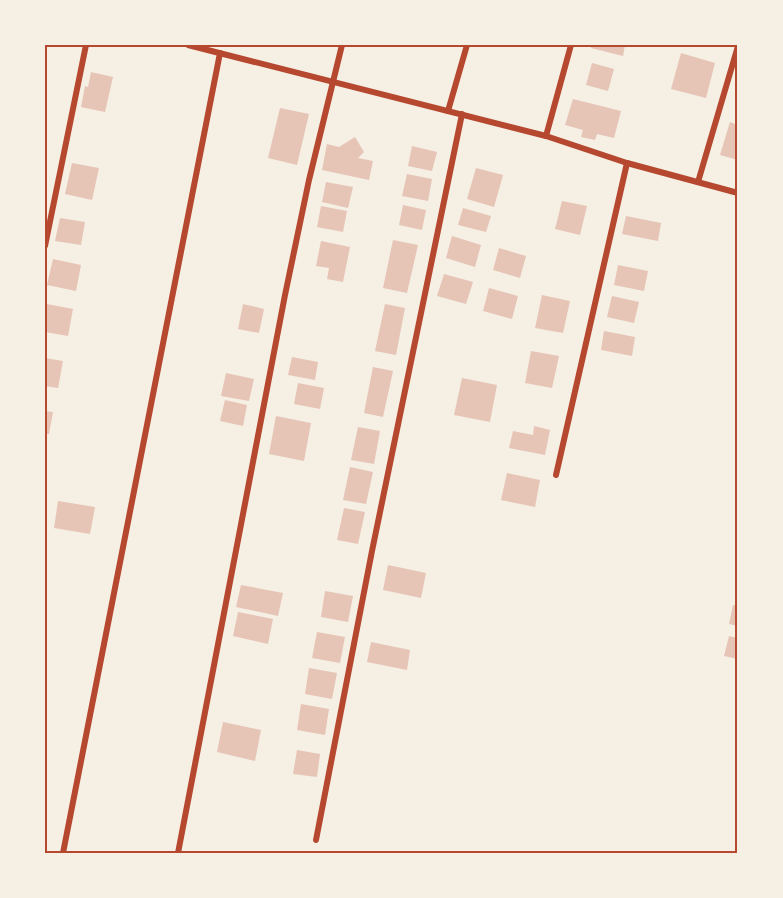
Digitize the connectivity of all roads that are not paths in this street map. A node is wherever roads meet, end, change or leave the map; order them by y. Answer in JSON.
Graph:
{"nodes":[{"id":1,"x":86,"y":45,"type":"edge"},
{"id":2,"x":188,"y":45,"type":"edge"},
{"id":3,"x":342,"y":45,"type":"edge"},
{"id":4,"x":467,"y":45,"type":"edge"},
{"id":5,"x":571,"y":45,"type":"edge"},
{"id":6,"x":738,"y":46,"type":"edge"},
{"id":7,"x":220,"y":53,"type":"junction"},
{"id":8,"x":332,"y":80,"type":"junction"},
{"id":9,"x":448,"y":111,"type":"junction"},
{"id":10,"x":462,"y":114,"type":"junction"},
{"id":11,"x":546,"y":136,"type":"junction"},
{"id":12,"x":627,"y":163,"type":"junction"},
{"id":13,"x":698,"y":182,"type":"junction"},
{"id":14,"x":738,"y":193,"type":"edge"},
{"id":15,"x":45,"y":246,"type":"edge"},
{"id":16,"x":556,"y":475,"type":"dead end"},
{"id":17,"x":316,"y":840,"type":"dead end"},
{"id":18,"x":63,"y":853,"type":"edge"},
{"id":19,"x":178,"y":853,"type":"edge"}],
"edges":[{"from":1,"to":15,"type":"street"},
{"from":2,"to":7,"type":"street"},
{"from":3,"to":8,"type":"street"},
{"from":4,"to":9,"type":"street"},
{"from":5,"to":11,"type":"street"},
{"from":6,"to":13,"type":"street"},
{"from":7,"to":8,"type":"street"},
{"from":7,"to":18,"type":"street"},
{"from":8,"to":9,"type":"street"},
{"from":8,"to":19,"type":"street"},
{"from":9,"to":10,"type":"street"},
{"from":10,"to":11,"type":"street"},
{"from":10,"to":17,"type":"street"},
{"from":11,"to":12,"type":"street"},
{"from":12,"to":13,"type":"street"},
{"from":12,"to":16,"type":"street"},
{"from":13,"to":14,"type":"street"}]}
